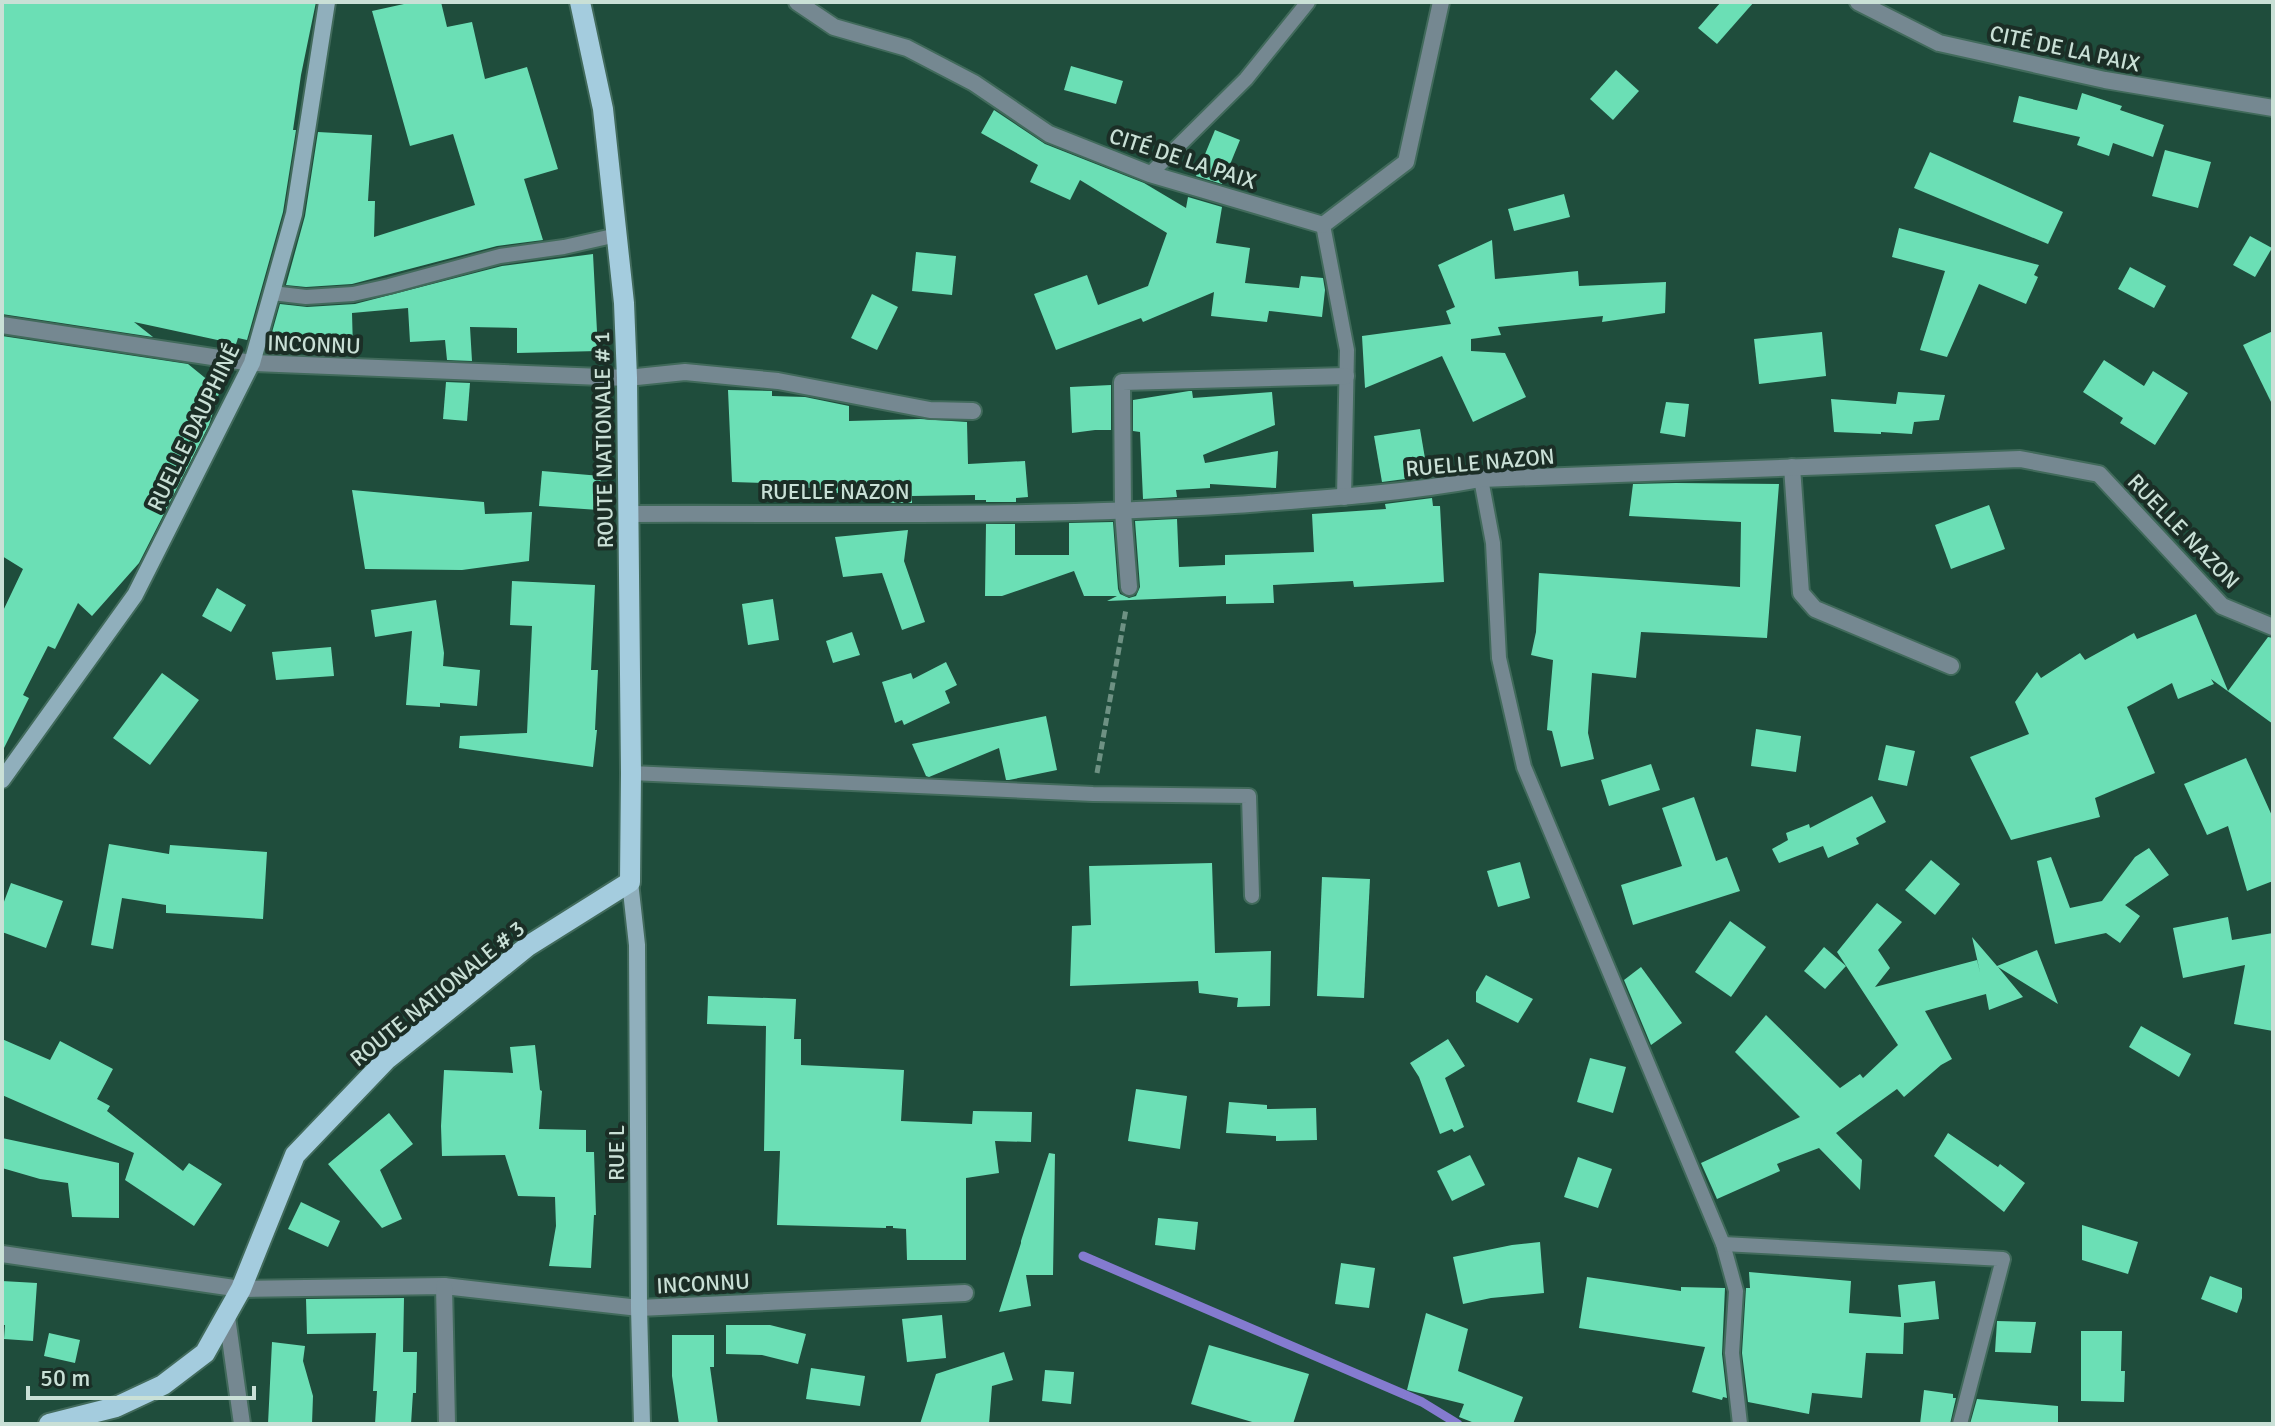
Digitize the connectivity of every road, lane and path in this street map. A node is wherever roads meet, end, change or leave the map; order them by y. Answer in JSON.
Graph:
{"nodes":[{"id":1,"x":327,"y":2,"type":"edge"},
{"id":2,"x":580,"y":2,"type":"edge"},
{"id":3,"x":797,"y":2,"type":"edge"},
{"id":4,"x":1308,"y":2,"type":"edge"},
{"id":5,"x":1441,"y":2,"type":"edge"},
{"id":6,"x":1858,"y":2,"type":"edge"},
{"id":7,"x":2273,"y":108,"type":"edge"},
{"id":8,"x":1150,"y":174,"type":"junction"},
{"id":9,"x":1323,"y":225,"type":"junction"},
{"id":10,"x":617,"y":235,"type":"junction"},
{"id":11,"x":272,"y":293,"type":"junction"},
{"id":12,"x":2,"y":325,"type":"edge"},
{"id":13,"x":252,"y":363,"type":"junction"},
{"id":14,"x":1346,"y":376,"type":"junction"},
{"id":15,"x":627,"y":378,"type":"junction"},
{"id":16,"x":973,"y":411,"type":"dead end"},
{"id":17,"x":1792,"y":467,"type":"junction"},
{"id":18,"x":1481,"y":479,"type":"junction"},
{"id":19,"x":1344,"y":498,"type":"junction"},
{"id":20,"x":1123,"y":512,"type":"junction"},
{"id":21,"x":628,"y":514,"type":"junction"},
{"id":22,"x":1129,"y":587,"type":"joint"},
{"id":23,"x":2273,"y":627,"type":"edge"},
{"id":24,"x":1951,"y":666,"type":"dead end"},
{"id":25,"x":631,"y":773,"type":"junction"},
{"id":26,"x":2,"y":780,"type":"edge"},
{"id":27,"x":1093,"y":794,"type":"junction"},
{"id":28,"x":630,"y":882,"type":"junction"},
{"id":29,"x":1252,"y":896,"type":"dead end"},
{"id":30,"x":1723,"y":1244,"type":"junction"},
{"id":31,"x":2,"y":1254,"type":"edge"},
{"id":32,"x":444,"y":1286,"type":"junction"},
{"id":33,"x":241,"y":1289,"type":"junction"},
{"id":34,"x":965,"y":1293,"type":"dead end"},
{"id":35,"x":639,"y":1308,"type":"junction"},
{"id":36,"x":227,"y":1317,"type":"junction"},
{"id":37,"x":49,"y":1424,"type":"edge"},
{"id":38,"x":242,"y":1424,"type":"edge"},
{"id":39,"x":447,"y":1424,"type":"edge"},
{"id":40,"x":642,"y":1424,"type":"edge"},
{"id":41,"x":1740,"y":1424,"type":"edge"},
{"id":42,"x":1960,"y":1424,"type":"edge"}],
"edges":[{"from":1,"to":11,"type":"street","name":"RUELLE DAUPHINÉ"},
{"from":2,"to":10,"type":"main road","name":"ROUTE NATIONALE # 1"},
{"from":3,"to":8,"type":"street","name":"CITÉ DE LA PAIX"},
{"from":4,"to":8,"type":"lane"},
{"from":5,"to":9,"type":"street"},
{"from":6,"to":7,"type":"street","name":"CITÉ DE LA PAIX"},
{"from":8,"to":9,"type":"street","name":"CITÉ DE LA PAIX"},
{"from":9,"to":14,"type":"lane"},
{"from":10,"to":11,"type":"lane"},
{"from":10,"to":15,"type":"main road","name":"ROUTE NATIONALE # 1"},
{"from":11,"to":13,"type":"street","name":"RUELLE DAUPHINÉ"},
{"from":12,"to":13,"type":"street","name":"INCONNU"},
{"from":13,"to":15,"type":"street","name":"INCONNU"},
{"from":13,"to":26,"type":"street","name":"RUELLE DAUPHINÉ"},
{"from":14,"to":19,"type":"lane"},
{"from":14,"to":20,"type":"street"},
{"from":15,"to":16,"type":"street","name":"INCONNU"},
{"from":15,"to":21,"type":"main road","name":"ROUTE NATIONALE # 1"},
{"from":17,"to":18,"type":"street","name":"RUELLE NAZON"},
{"from":17,"to":23,"type":"street","name":"RUELLE NAZON"},
{"from":17,"to":24,"type":"street"},
{"from":18,"to":19,"type":"street","name":"RUELLE NAZON"},
{"from":18,"to":30,"type":"lane"},
{"from":19,"to":20,"type":"street","name":"RUELLE NAZON"},
{"from":20,"to":21,"type":"street","name":"RUELLE NAZON"},
{"from":20,"to":22,"type":"street"},
{"from":21,"to":25,"type":"main road","name":"ROUTE NATIONALE # 1"},
{"from":22,"to":27,"type":"path"},
{"from":25,"to":27,"type":"lane"},
{"from":25,"to":28,"type":"main road","name":"ROUTE NATIONALE # 1"},
{"from":27,"to":29,"type":"lane"},
{"from":28,"to":33,"type":"main road","name":"ROUTE NATIONALE # 3"},
{"from":28,"to":35,"type":"street","name":"RUE L"},
{"from":30,"to":41,"type":"lane"},
{"from":30,"to":42,"type":"lane"},
{"from":31,"to":33,"type":"street","name":"INCONNU"},
{"from":32,"to":33,"type":"street","name":"INCONNU"},
{"from":32,"to":35,"type":"street","name":"INCONNU"},
{"from":32,"to":39,"type":"street"},
{"from":33,"to":36,"type":"main road","name":"ROUTE NATIONALE # 3"},
{"from":34,"to":35,"type":"street","name":"INCONNU"},
{"from":35,"to":40,"type":"street","name":"RUE L"},
{"from":36,"to":37,"type":"main road","name":"ROUTE NATIONALE # 3"},
{"from":36,"to":38,"type":"street"}]}
